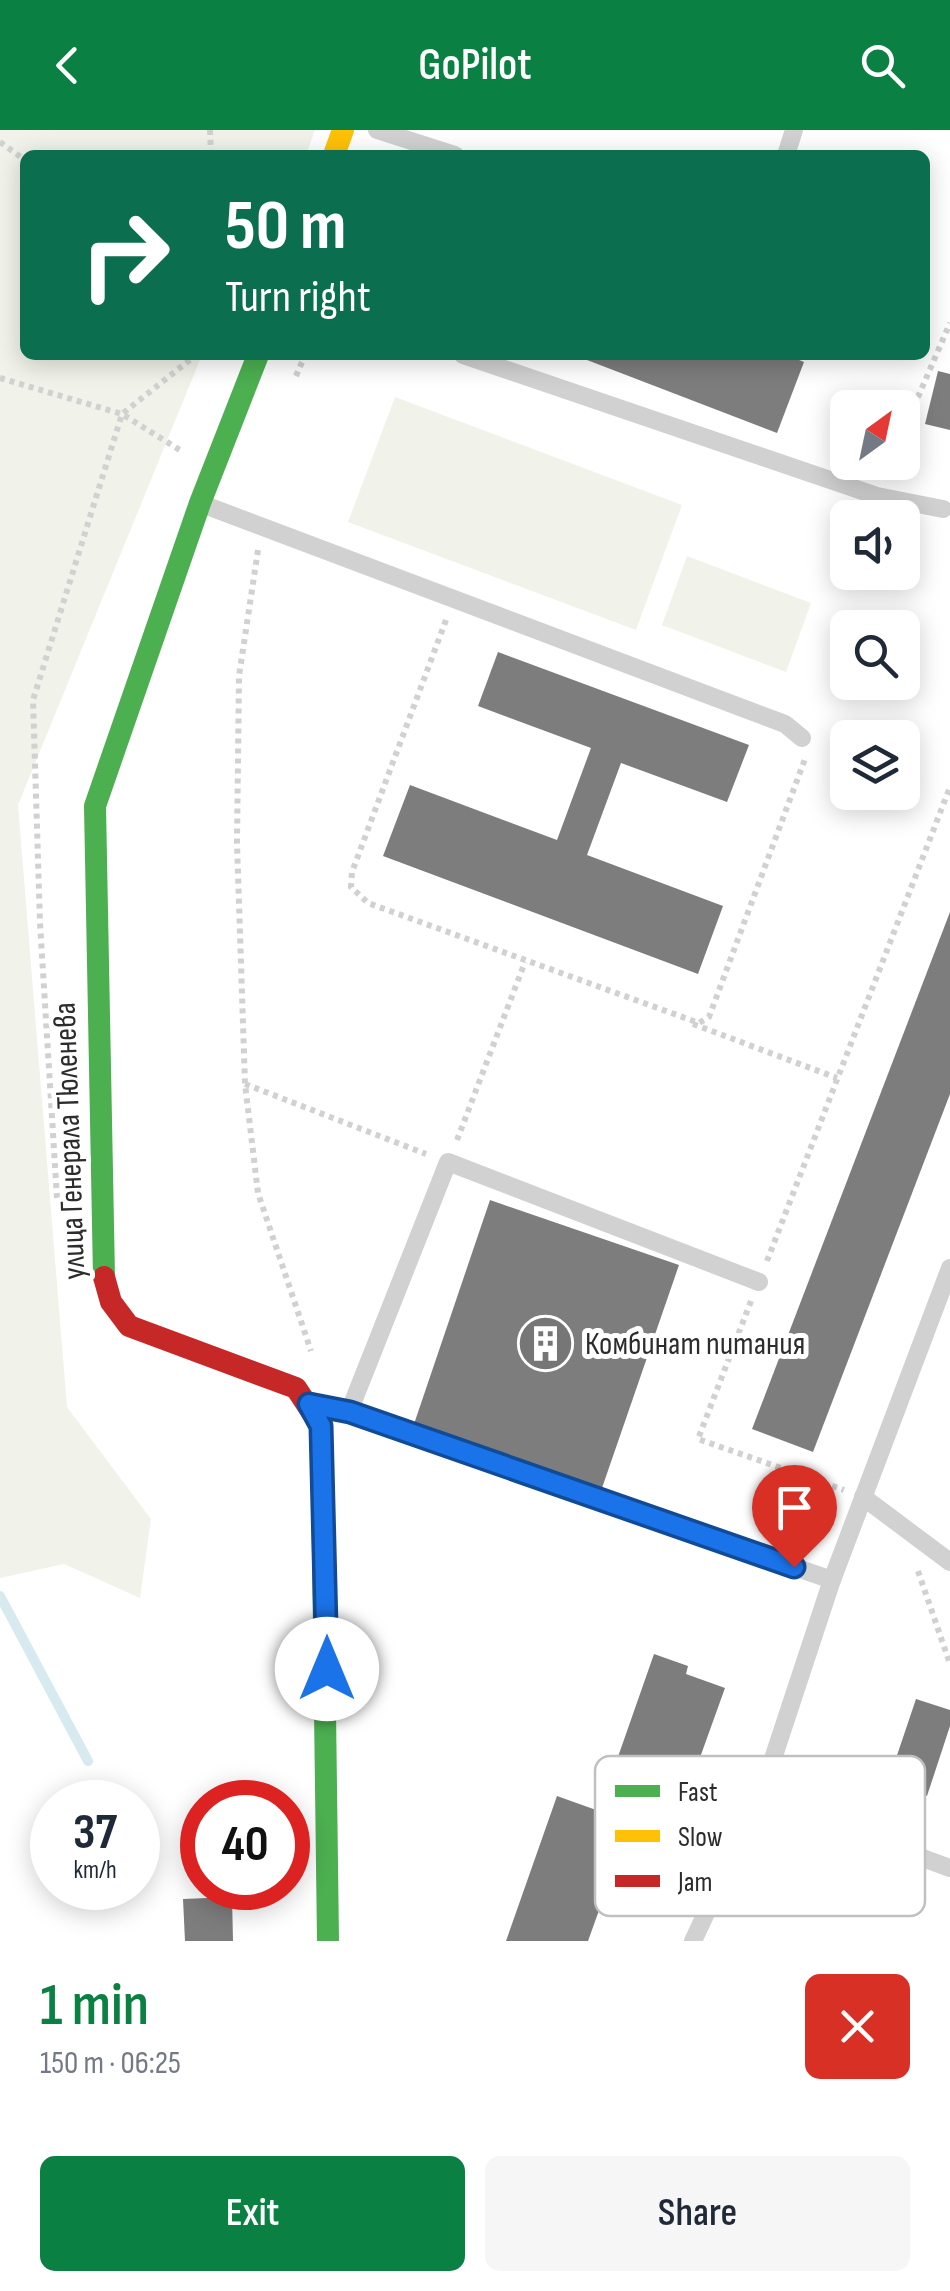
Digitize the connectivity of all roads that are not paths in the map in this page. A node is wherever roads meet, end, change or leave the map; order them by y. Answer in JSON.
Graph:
{"nodes":[{"id":1,"x":377,"y":130,"type":"edge"},
{"id":2,"x":439,"y":150,"type":"edge"},
{"id":3,"x":256,"y":360,"type":"edge"},
{"id":4,"x":478,"y":360,"type":"edge"},
{"id":5,"x":200,"y":503,"type":"junction"},
{"id":6,"x":943,"y":509,"type":"dead end"},
{"id":7,"x":802,"y":738,"type":"road end"},
{"id":8,"x":950,"y":1268,"type":"edge"},
{"id":9,"x":758,"y":1282,"type":"road end"},
{"id":10,"x":309,"y":1404,"type":"junction"},
{"id":11,"x":350,"y":1412,"type":"junction"},
{"id":12,"x":863,"y":1497,"type":"junction"},
{"id":13,"x":950,"y":1562,"type":"edge"},
{"id":14,"x":832,"y":1580,"type":"junction"},
{"id":15,"x":774,"y":1756,"type":"edge"},
{"id":16,"x":925,"y":1859,"type":"edge"},
{"id":17,"x":950,"y":1868,"type":"edge"},
{"id":18,"x":705,"y":1916,"type":"edge"},
{"id":19,"x":328,"y":1941,"type":"edge"},
{"id":20,"x":693,"y":1941,"type":"edge"}],
"edges":[{"from":1,"to":2,"type":"lane"},
{"from":3,"to":5,"type":"street","name":"улица Генерала Тюленева"},
{"from":4,"to":6,"type":"lane"},
{"from":5,"to":7,"type":"lane"},
{"from":5,"to":10,"type":"street","name":"улица Генерала Тюленева"},
{"from":8,"to":12,"type":"lane"},
{"from":9,"to":11,"type":"lane"},
{"from":10,"to":11,"type":"lane"},
{"from":10,"to":19,"type":"street"},
{"from":11,"to":14,"type":"lane"},
{"from":12,"to":13,"type":"lane"},
{"from":12,"to":14,"type":"lane"},
{"from":14,"to":15,"type":"lane"},
{"from":16,"to":17,"type":"lane"},
{"from":18,"to":20,"type":"lane"}]}
